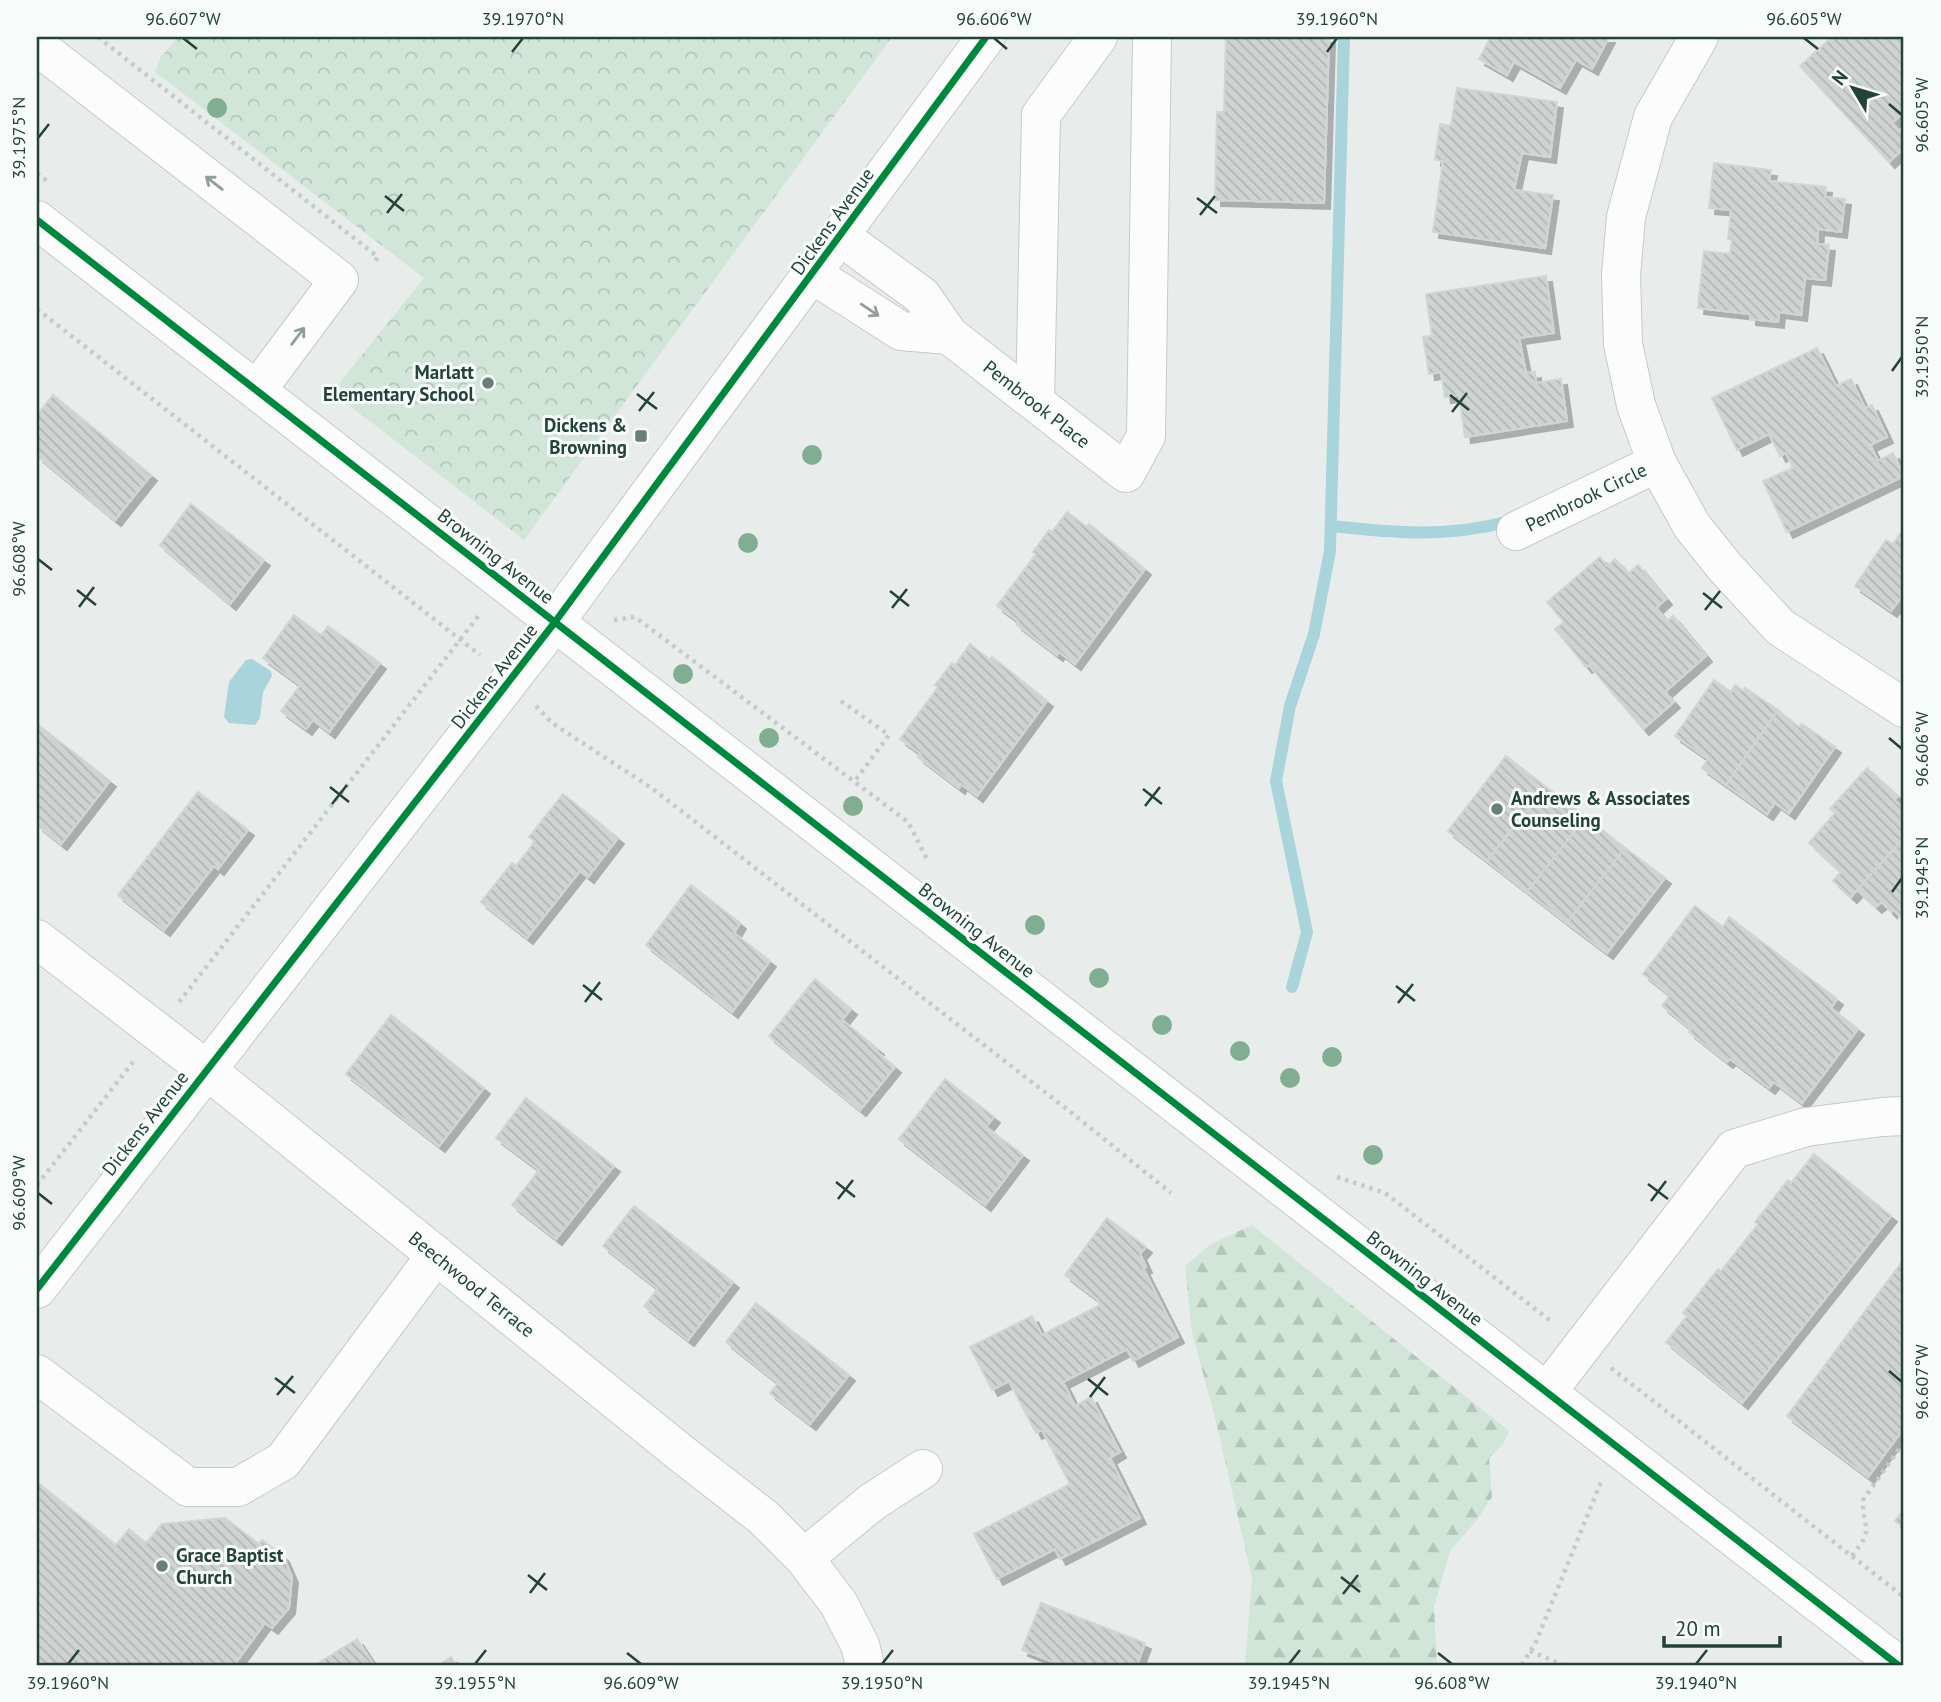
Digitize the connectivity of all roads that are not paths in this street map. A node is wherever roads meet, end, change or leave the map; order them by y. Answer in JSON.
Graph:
{"nodes":[{"id":1,"x":986,"y":37,"type":"edge"},
{"id":2,"x":1098,"y":37,"type":"edge"},
{"id":3,"x":1152,"y":37,"type":"edge"},
{"id":4,"x":1699,"y":37,"type":"edge"},
{"id":5,"x":37,"y":46,"type":"edge"},
{"id":6,"x":37,"y":220,"type":"edge"},
{"id":7,"x":840,"y":236,"type":"junction"},
{"id":8,"x":812,"y":274,"type":"junction"},
{"id":9,"x":949,"y":335,"type":"junction"},
{"id":10,"x":257,"y":390,"type":"junction"},
{"id":11,"x":1034,"y":401,"type":"junction"},
{"id":12,"x":1657,"y":463,"type":"junction"},
{"id":13,"x":1516,"y":531,"type":"dead end"},
{"id":14,"x":565,"y":609,"type":"junction"},
{"id":15,"x":1904,"y":708,"type":"edge"},
{"id":16,"x":37,"y":939,"type":"edge"},
{"id":17,"x":207,"y":1070,"type":"junction"},
{"id":18,"x":1904,"y":1116,"type":"edge"},
{"id":19,"x":436,"y":1255,"type":"junction"},
{"id":20,"x":37,"y":1289,"type":"edge"},
{"id":21,"x":37,"y":1374,"type":"edge"},
{"id":22,"x":1546,"y":1392,"type":"junction"},
{"id":23,"x":923,"y":1469,"type":"dead end"},
{"id":24,"x":804,"y":1558,"type":"junction"},
{"id":25,"x":865,"y":1665,"type":"edge"},
{"id":26,"x":1898,"y":1665,"type":"edge"}],
"edges":[{"from":1,"to":7,"type":"street","name":"Dickens Avenue"},
{"from":2,"to":11,"type":"street"},
{"from":3,"to":11,"type":"street","name":"Pembrook Place"},
{"from":4,"to":12,"type":"street"},
{"from":10,"to":5,"type":"street","one_way":true},
{"from":6,"to":10,"type":"street","name":"Browning Avenue"},
{"from":7,"to":8,"type":"street","name":"Dickens Avenue"},
{"from":7,"to":9,"type":"street","name":"Pembrook Place"},
{"from":8,"to":9,"type":"street","one_way":true},
{"from":8,"to":14,"type":"street","name":"Dickens Avenue"},
{"from":9,"to":11,"type":"street","name":"Pembrook Place"},
{"from":10,"to":14,"type":"street","name":"Browning Avenue"},
{"from":12,"to":13,"type":"street","name":"Pembrook Circle"},
{"from":12,"to":15,"type":"street"},
{"from":14,"to":17,"type":"street","name":"Dickens Avenue"},
{"from":14,"to":22,"type":"street","name":"Browning Avenue"},
{"from":16,"to":17,"type":"street","name":"Beechwood Terrace"},
{"from":17,"to":19,"type":"street","name":"Beechwood Terrace"},
{"from":17,"to":20,"type":"street","name":"Dickens Avenue"},
{"from":18,"to":22,"type":"street"},
{"from":19,"to":21,"type":"street"},
{"from":19,"to":24,"type":"street","name":"Beechwood Terrace"},
{"from":22,"to":26,"type":"street","name":"Browning Avenue"},
{"from":23,"to":24,"type":"street"},
{"from":24,"to":25,"type":"street","name":"Beechwood Terrace"}]}
